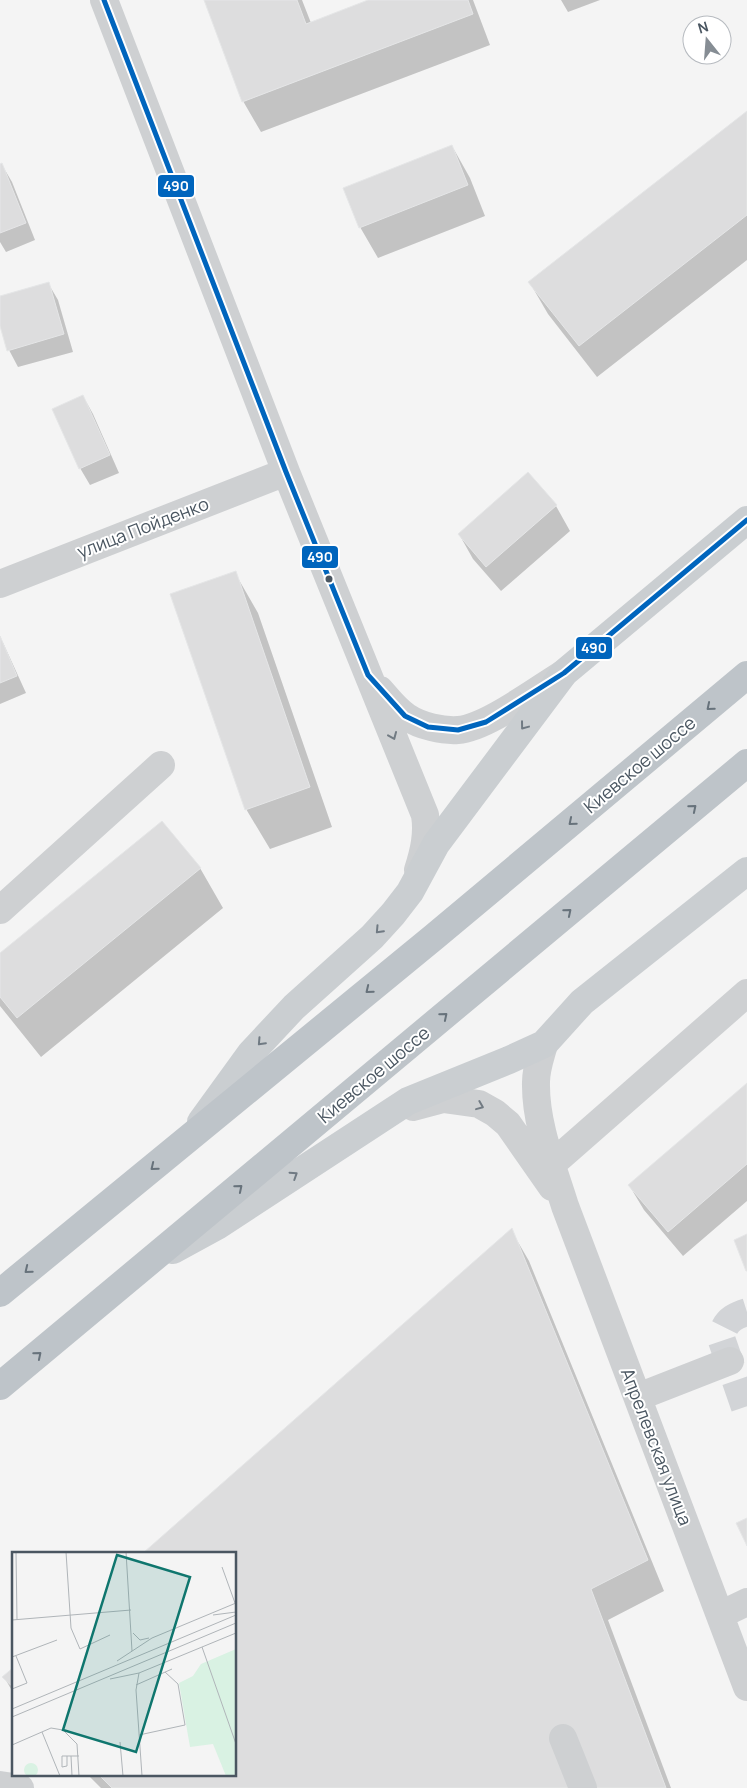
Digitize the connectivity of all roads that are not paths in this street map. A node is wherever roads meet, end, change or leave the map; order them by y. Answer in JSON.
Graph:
{"nodes":[{"id":1,"x":104,"y":0,"type":"edge"},
{"id":2,"x":286,"y":472,"type":"junction"},
{"id":3,"x":747,"y":520,"type":"edge"},
{"id":4,"x":0,"y":584,"type":"edge"},
{"id":5,"x":564,"y":673,"type":"junction"},
{"id":6,"x":368,"y":675,"type":"junction"},
{"id":7,"x":747,"y":675,"type":"edge"},
{"id":8,"x":747,"y":763,"type":"edge"},
{"id":9,"x":161,"y":765,"type":"dead end"},
{"id":10,"x":747,"y":871,"type":"edge"},
{"id":11,"x":410,"y":892,"type":"junction"},
{"id":12,"x":0,"y":910,"type":"edge"},
{"id":13,"x":747,"y":993,"type":"edge"},
{"id":14,"x":544,"y":1044,"type":"junction"},
{"id":15,"x":383,"y":1116,"type":"junction"},
{"id":16,"x":192,"y":1136,"type":"junction"},
{"id":17,"x":552,"y":1164,"type":"junction"},
{"id":18,"x":566,"y":1206,"type":"junction"},
{"id":19,"x":148,"y":1264,"type":"junction"},
{"id":20,"x":0,"y":1293,"type":"edge"},
{"id":21,"x":730,"y":1361,"type":"dead end"},
{"id":22,"x":0,"y":1386,"type":"edge"},
{"id":23,"x":638,"y":1397,"type":"junction"},
{"id":24,"x":747,"y":1602,"type":"edge"},
{"id":25,"x":720,"y":1615,"type":"junction"},
{"id":26,"x":747,"y":1687,"type":"edge"},
{"id":27,"x":563,"y":1738,"type":"dead end"},
{"id":28,"x":0,"y":1785,"type":"edge"},
{"id":29,"x":20,"y":1788,"type":"edge"},
{"id":30,"x":583,"y":1788,"type":"edge"}],
"edges":[{"from":1,"to":2,"type":"street"},
{"from":2,"to":4,"type":"street","name":"улица Пойденко"},
{"from":2,"to":6,"type":"street"},
{"from":3,"to":5,"type":"main road"},
{"from":5,"to":6,"type":"street"},
{"from":5,"to":11,"type":"main road","one_way":true},
{"from":6,"to":11,"type":"street","one_way":true},
{"from":7,"to":16,"type":"highway","name":"Киевское шоссе","one_way":true},
{"from":19,"to":8,"type":"highway","name":"Киевское шоссе","one_way":true},
{"from":9,"to":12,"type":"street"},
{"from":10,"to":14,"type":"main road"},
{"from":11,"to":16,"type":"main road","one_way":true},
{"from":13,"to":17,"type":"street"},
{"from":14,"to":15,"type":"main road"},
{"from":14,"to":17,"type":"street"},
{"from":15,"to":18,"type":"street","one_way":true},
{"from":19,"to":15,"type":"main road","one_way":true},
{"from":16,"to":20,"type":"highway","name":"Киевское шоссе","one_way":true},
{"from":17,"to":18,"type":"street"},
{"from":18,"to":23,"type":"street","name":"Апрелевская улица"},
{"from":22,"to":19,"type":"highway","name":"Киевское шоссе","one_way":true},
{"from":21,"to":23,"type":"street"},
{"from":23,"to":25,"type":"street","name":"Апрелевская улица"},
{"from":24,"to":25,"type":"street"},
{"from":25,"to":26,"type":"street","name":"Апрелевская улица"},
{"from":27,"to":30,"type":"street"},
{"from":28,"to":29,"type":"street"}]}
